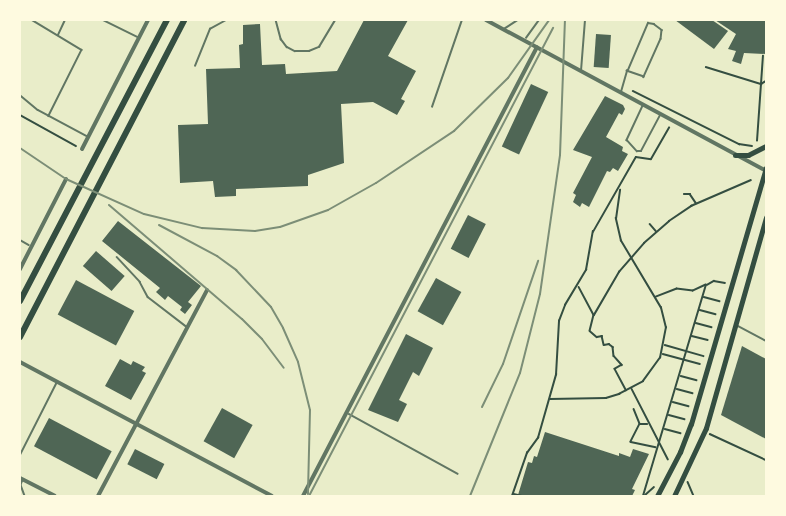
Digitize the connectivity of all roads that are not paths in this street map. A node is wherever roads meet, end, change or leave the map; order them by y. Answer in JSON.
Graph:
{"nodes":[{"id":1,"x":32,"y":20,"type":"edge"},
{"id":2,"x":65,"y":20,"type":"edge"},
{"id":3,"x":103,"y":20,"type":"edge"},
{"id":4,"x":148,"y":20,"type":"edge"},
{"id":5,"x":167,"y":20,"type":"edge"},
{"id":6,"x":184,"y":20,"type":"edge"},
{"id":7,"x":226,"y":20,"type":"edge"},
{"id":8,"x":276,"y":20,"type":"edge"},
{"id":9,"x":335,"y":20,"type":"edge"},
{"id":10,"x":462,"y":20,"type":"edge"},
{"id":11,"x":486,"y":20,"type":"edge"},
{"id":12,"x":518,"y":20,"type":"edge"},
{"id":13,"x":532,"y":20,"type":"edge"},
{"id":14,"x":585,"y":20,"type":"edge"},
{"id":15,"x":643,"y":20,"type":"edge"},
{"id":16,"x":37,"y":21,"type":"edge"},
{"id":17,"x":538,"y":21,"type":"edge"},
{"id":18,"x":648,"y":23,"type":"junction"},
{"id":19,"x":504,"y":29,"type":"junction"},
{"id":20,"x":57,"y":35,"type":"junction"},
{"id":21,"x":139,"y":38,"type":"junction"},
{"id":22,"x":524,"y":40,"type":"junction"},
{"id":23,"x":537,"y":47,"type":"junction"},
{"id":24,"x":195,"y":66,"type":"dead end"},
{"id":25,"x":627,"y":71,"type":"junction"},
{"id":26,"x":581,"y":72,"type":"junction"},
{"id":27,"x":621,"y":93,"type":"junction"},
{"id":28,"x":20,"y":95,"type":"edge"},
{"id":29,"x":643,"y":105,"type":"junction"},
{"id":30,"x":432,"y":107,"type":"dead end"},
{"id":31,"x":661,"y":115,"type":"junction"},
{"id":32,"x":49,"y":116,"type":"junction"},
{"id":33,"x":88,"y":136,"type":"junction"},
{"id":34,"x":766,"y":146,"type":"edge"},
{"id":35,"x":82,"y":149,"type":"road end"},
{"id":36,"x":735,"y":155,"type":"junction"},
{"id":37,"x":766,"y":170,"type":"edge"},
{"id":38,"x":66,"y":179,"type":"dead end"},
{"id":39,"x":766,"y":217,"type":"edge"},
{"id":40,"x":20,"y":240,"type":"edge"},
{"id":41,"x":32,"y":246,"type":"junction"},
{"id":42,"x":117,"y":257,"type":"dead end"},
{"id":43,"x":20,"y":269,"type":"edge"},
{"id":44,"x":207,"y":290,"type":"dead end"},
{"id":45,"x":20,"y":301,"type":"edge"},
{"id":46,"x":735,"y":325,"type":"junction"},
{"id":47,"x":187,"y":328,"type":"junction"},
{"id":48,"x":20,"y":337,"type":"edge"},
{"id":49,"x":766,"y":341,"type":"edge"},
{"id":50,"x":20,"y":362,"type":"edge"},
{"id":51,"x":57,"y":382,"type":"junction"},
{"id":52,"x":347,"y":413,"type":"junction"},
{"id":53,"x":136,"y":425,"type":"junction"},
{"id":54,"x":20,"y":455,"type":"edge"},
{"id":55,"x":458,"y":474,"type":"dead end"},
{"id":56,"x":21,"y":482,"type":"edge"},
{"id":57,"x":25,"y":496,"type":"edge"},
{"id":58,"x":55,"y":496,"type":"edge"},
{"id":59,"x":98,"y":496,"type":"edge"},
{"id":60,"x":272,"y":496,"type":"edge"},
{"id":61,"x":303,"y":496,"type":"edge"},
{"id":62,"x":657,"y":496,"type":"edge"},
{"id":63,"x":674,"y":496,"type":"edge"}],
"edges":[{"from":1,"to":16,"type":"lane"},
{"from":2,"to":20,"type":"lane"},
{"from":3,"to":21,"type":"lane"},
{"from":4,"to":21,"type":"street"},
{"from":5,"to":45,"type":"main road"},
{"from":6,"to":48,"type":"main road"},
{"from":7,"to":24,"type":"lane"},
{"from":8,"to":9,"type":"lane"},
{"from":10,"to":30,"type":"lane"},
{"from":11,"to":19,"type":"street"},
{"from":12,"to":19,"type":"lane"},
{"from":13,"to":17,"type":"lane"},
{"from":14,"to":26,"type":"lane"},
{"from":15,"to":18,"type":"lane"},
{"from":16,"to":20,"type":"lane"},
{"from":17,"to":22,"type":"lane"},
{"from":18,"to":25,"type":"lane"},
{"from":18,"to":25,"type":"lane"},
{"from":19,"to":22,"type":"street"},
{"from":20,"to":32,"type":"lane"},
{"from":21,"to":33,"type":"street"},
{"from":22,"to":23,"type":"street"},
{"from":23,"to":26,"type":"street"},
{"from":23,"to":52,"type":"street"},
{"from":25,"to":27,"type":"lane"},
{"from":26,"to":27,"type":"street"},
{"from":27,"to":29,"type":"street"},
{"from":28,"to":32,"type":"lane"},
{"from":29,"to":31,"type":"street"},
{"from":29,"to":31,"type":"lane"},
{"from":31,"to":36,"type":"street"},
{"from":32,"to":33,"type":"lane"},
{"from":33,"to":35,"type":"street"},
{"from":34,"to":36,"type":"main road"},
{"from":36,"to":37,"type":"street"},
{"from":37,"to":62,"type":"main road"},
{"from":38,"to":41,"type":"street"},
{"from":39,"to":46,"type":"main road"},
{"from":40,"to":41,"type":"lane"},
{"from":41,"to":43,"type":"street"},
{"from":42,"to":47,"type":"lane"},
{"from":44,"to":47,"type":"street"},
{"from":46,"to":49,"type":"lane"},
{"from":46,"to":63,"type":"main road"},
{"from":47,"to":53,"type":"street"},
{"from":50,"to":51,"type":"street"},
{"from":51,"to":53,"type":"street"},
{"from":51,"to":54,"type":"lane"},
{"from":52,"to":55,"type":"lane"},
{"from":52,"to":61,"type":"street"},
{"from":53,"to":59,"type":"street"},
{"from":53,"to":60,"type":"street"},
{"from":56,"to":57,"type":"lane"},
{"from":56,"to":58,"type":"street"}]}
